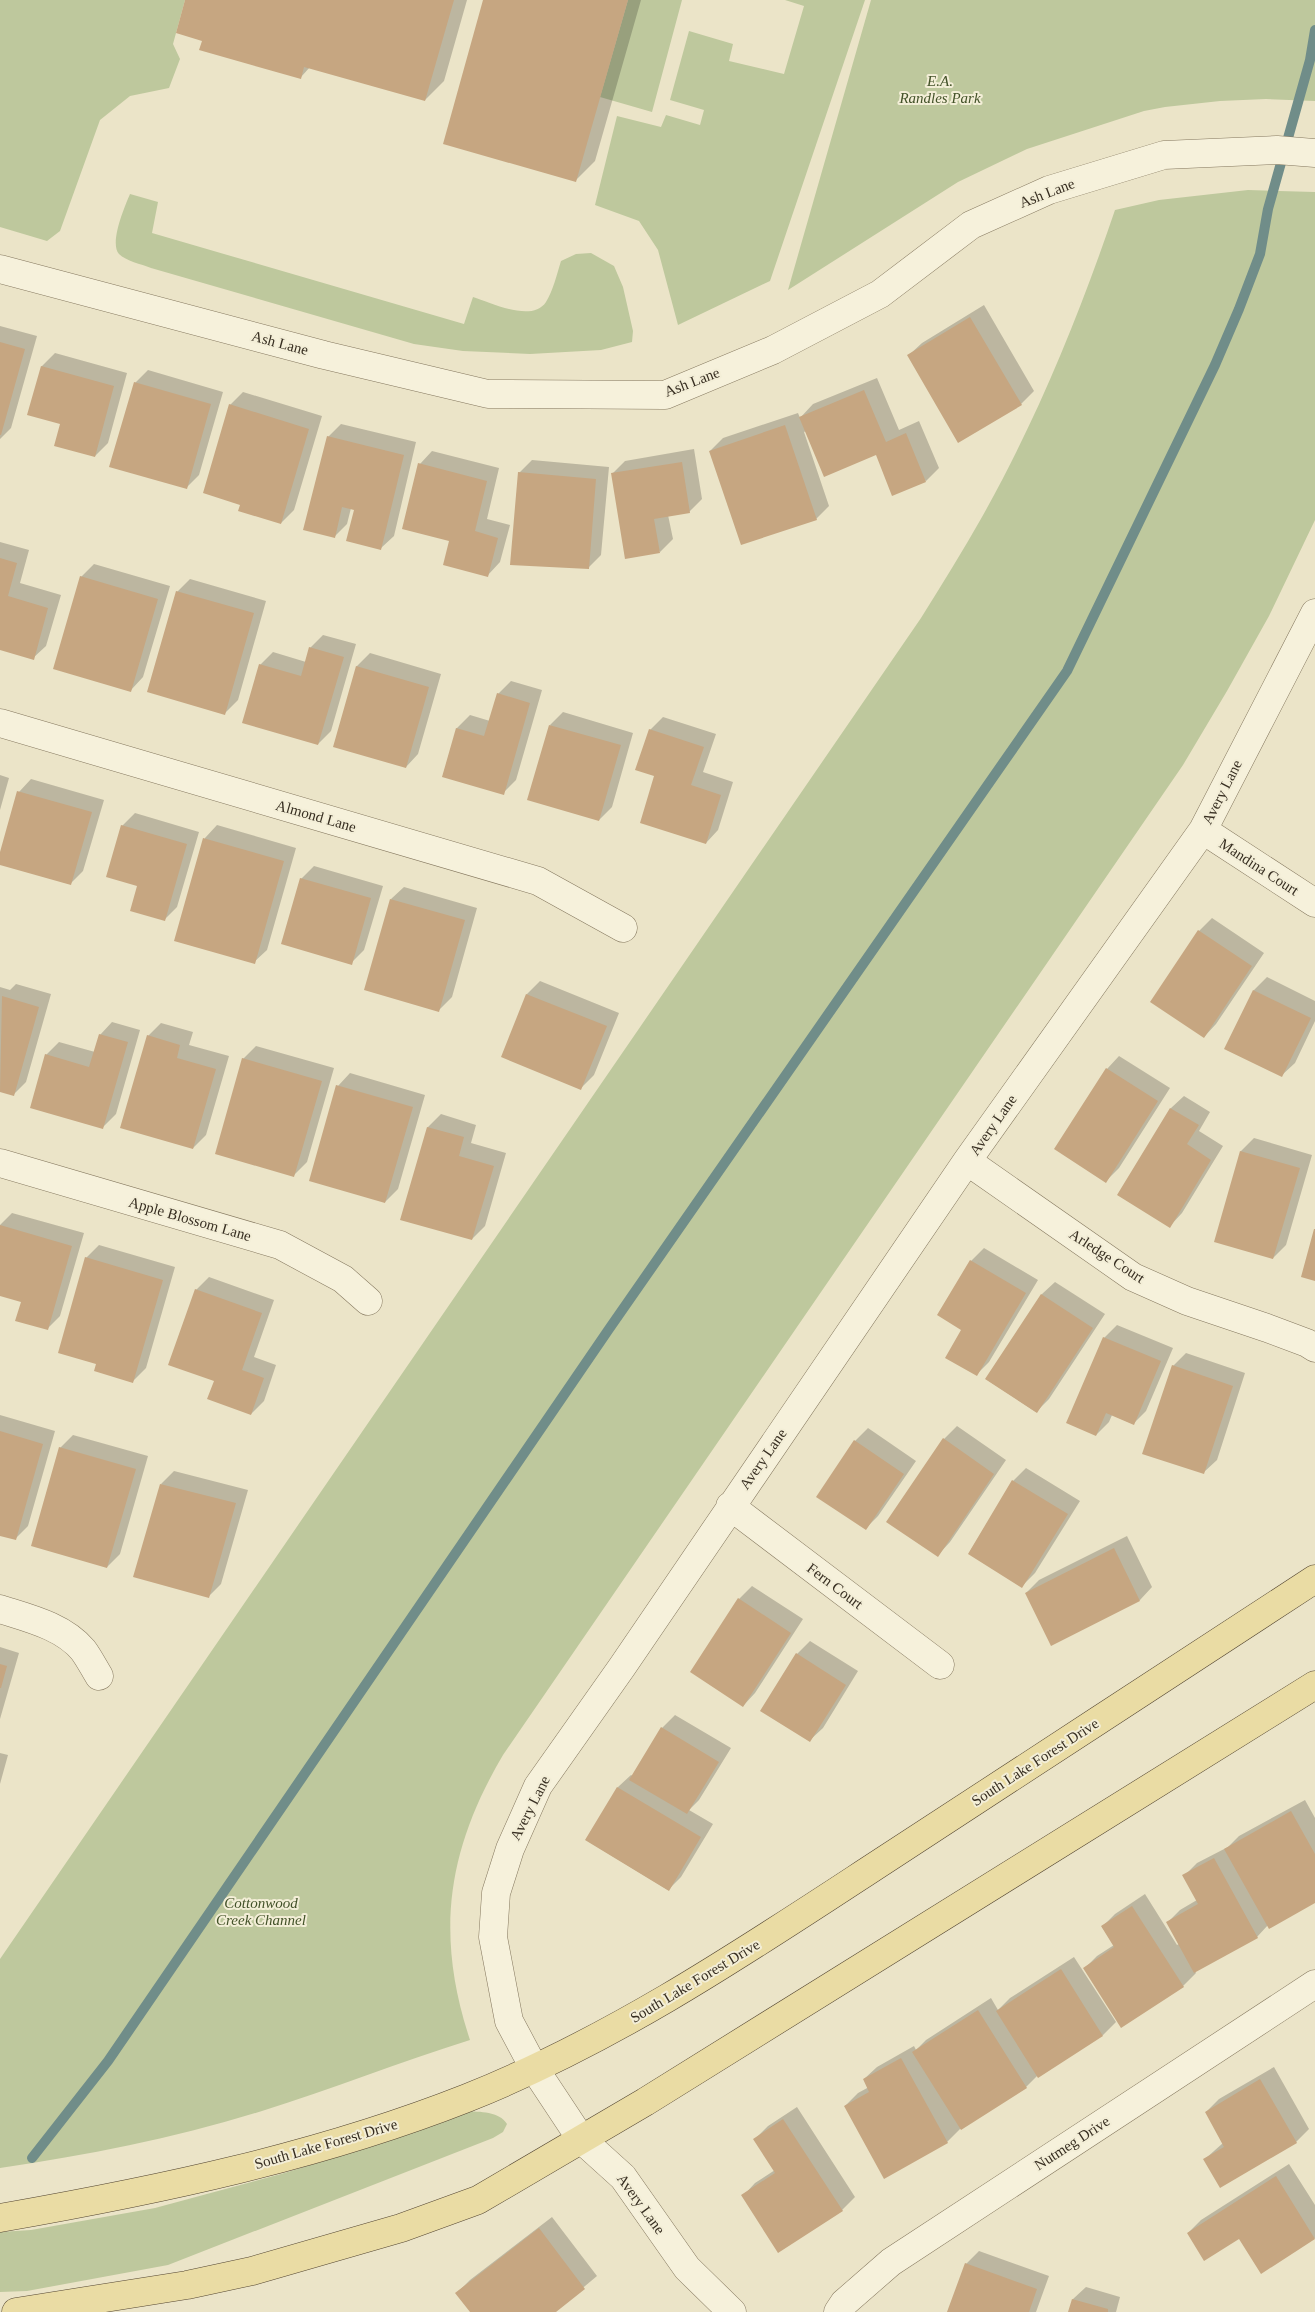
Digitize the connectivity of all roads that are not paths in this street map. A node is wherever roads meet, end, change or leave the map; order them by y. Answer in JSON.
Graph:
{"nodes":[{"id":1,"x":1315,"y":153,"type":"edge"},
{"id":2,"x":0,"y":269,"type":"edge"},
{"id":3,"x":1315,"y":613,"type":"edge"},
{"id":4,"x":0,"y":723,"type":"edge"},
{"id":5,"x":1203,"y":830,"type":"junction"},
{"id":6,"x":1315,"y":903,"type":"edge"},
{"id":7,"x":623,"y":928,"type":"dead end"},
{"id":8,"x":967,"y":1161,"type":"junction"},
{"id":9,"x":0,"y":1163,"type":"edge"},
{"id":10,"x":368,"y":1301,"type":"dead end"},
{"id":11,"x":1315,"y":1348,"type":"edge"},
{"id":12,"x":730,"y":1506,"type":"junction"},
{"id":13,"x":1315,"y":1579,"type":"edge"},
{"id":14,"x":0,"y":1609,"type":"edge"},
{"id":15,"x":940,"y":1665,"type":"dead end"},
{"id":16,"x":99,"y":1676,"type":"dead end"},
{"id":17,"x":1315,"y":1685,"type":"edge"},
{"id":18,"x":1315,"y":1984,"type":"edge"},
{"id":19,"x":534,"y":2068,"type":"junction"},
{"id":20,"x":581,"y":2139,"type":"junction"},
{"id":21,"x":0,"y":2218,"type":"edge"},
{"id":22,"x":16,"y":2312,"type":"edge"},
{"id":23,"x":732,"y":2312,"type":"edge"},
{"id":24,"x":838,"y":2312,"type":"edge"}],
"edges":[{"from":1,"to":2,"type":"street","name":"Ash Lane"},
{"from":3,"to":5,"type":"street","name":"Avery Lane"},
{"from":4,"to":7,"type":"street","name":"Almond Lane"},
{"from":5,"to":6,"type":"street","name":"Mandina Court"},
{"from":5,"to":8,"type":"street","name":"Avery Lane"},
{"from":8,"to":11,"type":"street","name":"Arledge Court"},
{"from":8,"to":12,"type":"street","name":"Avery Lane"},
{"from":9,"to":10,"type":"street","name":"Apple Blossom Lane"},
{"from":12,"to":15,"type":"street","name":"Fern Court"},
{"from":12,"to":19,"type":"street","name":"Avery Lane"},
{"from":13,"to":19,"type":"main road","name":"South Lake Forest Drive"},
{"from":14,"to":16,"type":"street"},
{"from":17,"to":20,"type":"main road"},
{"from":18,"to":24,"type":"street","name":"Nutmeg Drive"},
{"from":19,"to":20,"type":"street","name":"Avery Lane"},
{"from":19,"to":21,"type":"main road","name":"South Lake Forest Drive"},
{"from":20,"to":22,"type":"main road"},
{"from":20,"to":23,"type":"street","name":"Avery Lane"}]}
